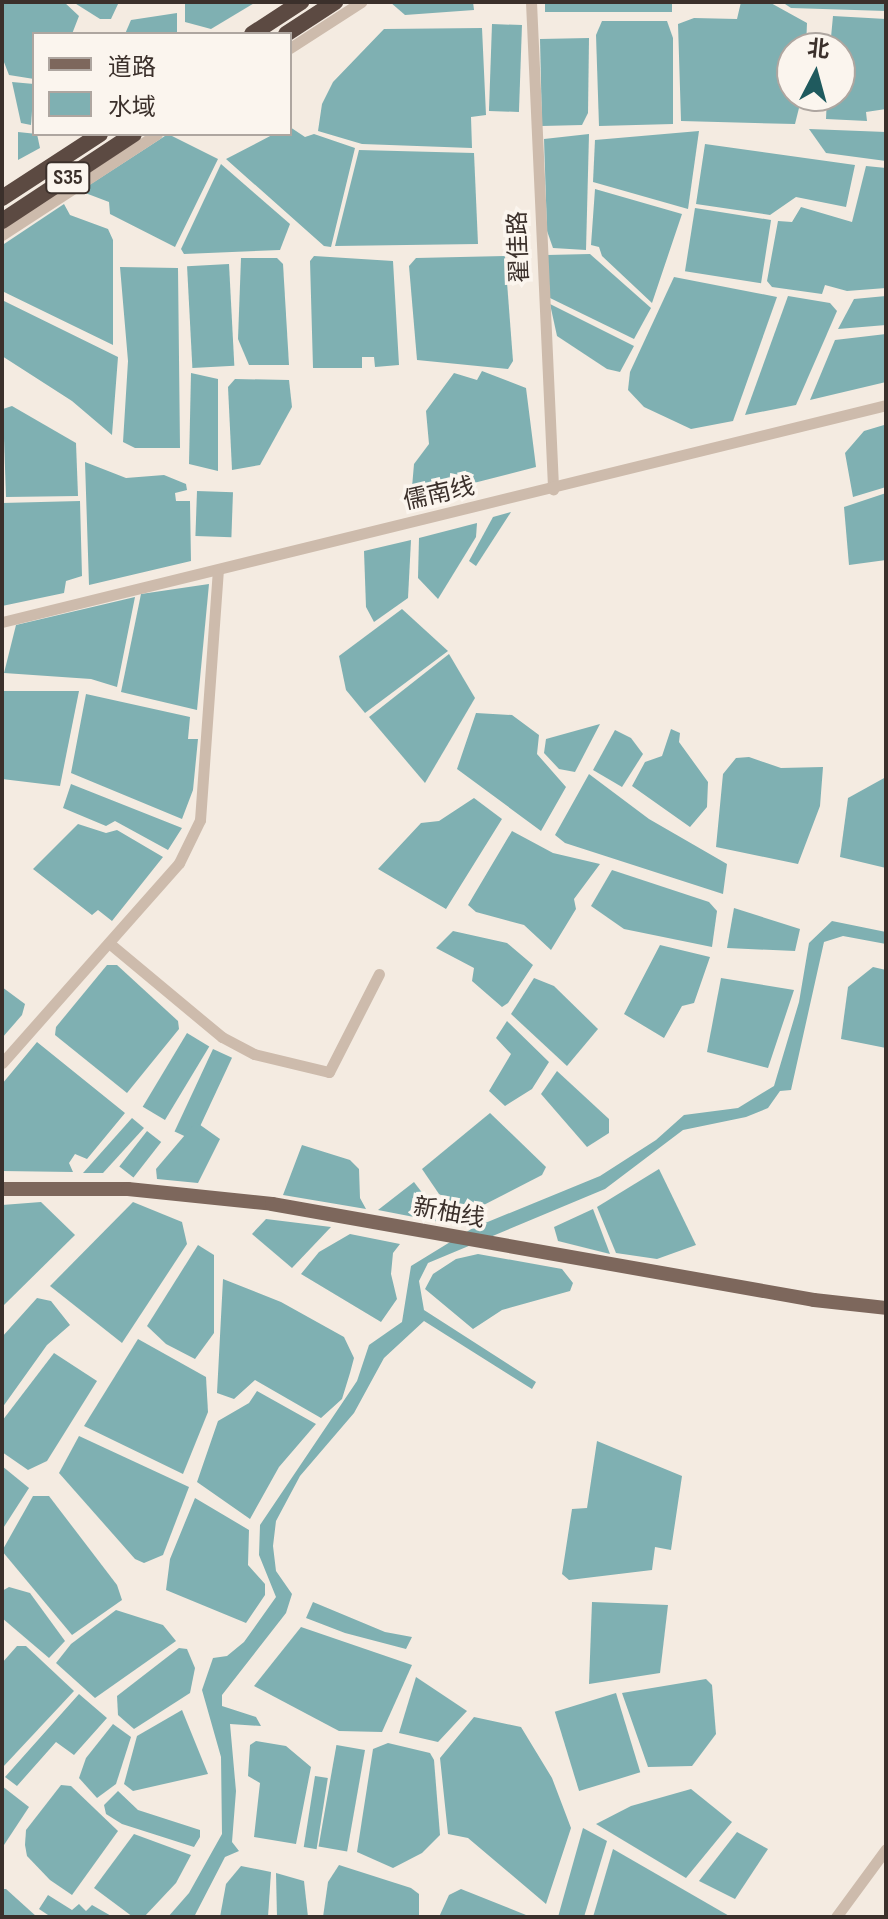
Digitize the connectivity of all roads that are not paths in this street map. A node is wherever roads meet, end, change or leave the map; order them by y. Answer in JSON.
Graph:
{"nodes":[{"id":1,"x":301,"y":2,"type":"edge"},
{"id":2,"x":335,"y":2,"type":"edge"},
{"id":3,"x":361,"y":2,"type":"edge"},
{"id":4,"x":531,"y":2,"type":"edge"},
{"id":5,"x":255,"y":32,"type":"edge"},
{"id":6,"x":289,"y":32,"type":"edge"},
{"id":7,"x":292,"y":47,"type":"edge"},
{"id":8,"x":97,"y":136,"type":"edge"},
{"id":9,"x":131,"y":136,"type":"edge"},
{"id":10,"x":154,"y":136,"type":"edge"},
{"id":11,"x":2,"y":198,"type":"edge"},
{"id":12,"x":2,"y":221,"type":"edge"},
{"id":13,"x":2,"y":235,"type":"edge"},
{"id":14,"x":886,"y":405,"type":"edge"},
{"id":15,"x":553,"y":490,"type":"junction"},
{"id":16,"x":218,"y":570,"type":"junction"},
{"id":17,"x":2,"y":622,"type":"edge"},
{"id":18,"x":109,"y":943,"type":"junction"},
{"id":19,"x":379,"y":974,"type":"dead end"},
{"id":20,"x":2,"y":1063,"type":"edge"},
{"id":21,"x":2,"y":1189,"type":"edge"},
{"id":22,"x":886,"y":1308,"type":"edge"},
{"id":23,"x":886,"y":1849,"type":"edge"},
{"id":24,"x":836,"y":1917,"type":"edge"}],
"edges":[{"from":1,"to":5,"type":"highway"},
{"from":2,"to":6,"type":"highway"},
{"from":3,"to":7,"type":"street"},
{"from":4,"to":15,"type":"street","name":"翟佳路"},
{"from":8,"to":11,"type":"highway","number":"S35"},
{"from":9,"to":12,"type":"highway","number":"S35"},
{"from":10,"to":13,"type":"street"},
{"from":14,"to":15,"type":"street","name":"儒南线"},
{"from":15,"to":16,"type":"street","name":"儒南线"},
{"from":16,"to":17,"type":"street","name":"儒南线"},
{"from":16,"to":18,"type":"street"},
{"from":18,"to":19,"type":"street"},
{"from":18,"to":20,"type":"street"},
{"from":21,"to":22,"type":"main road","name":"新柚线"},
{"from":23,"to":24,"type":"street"}]}
